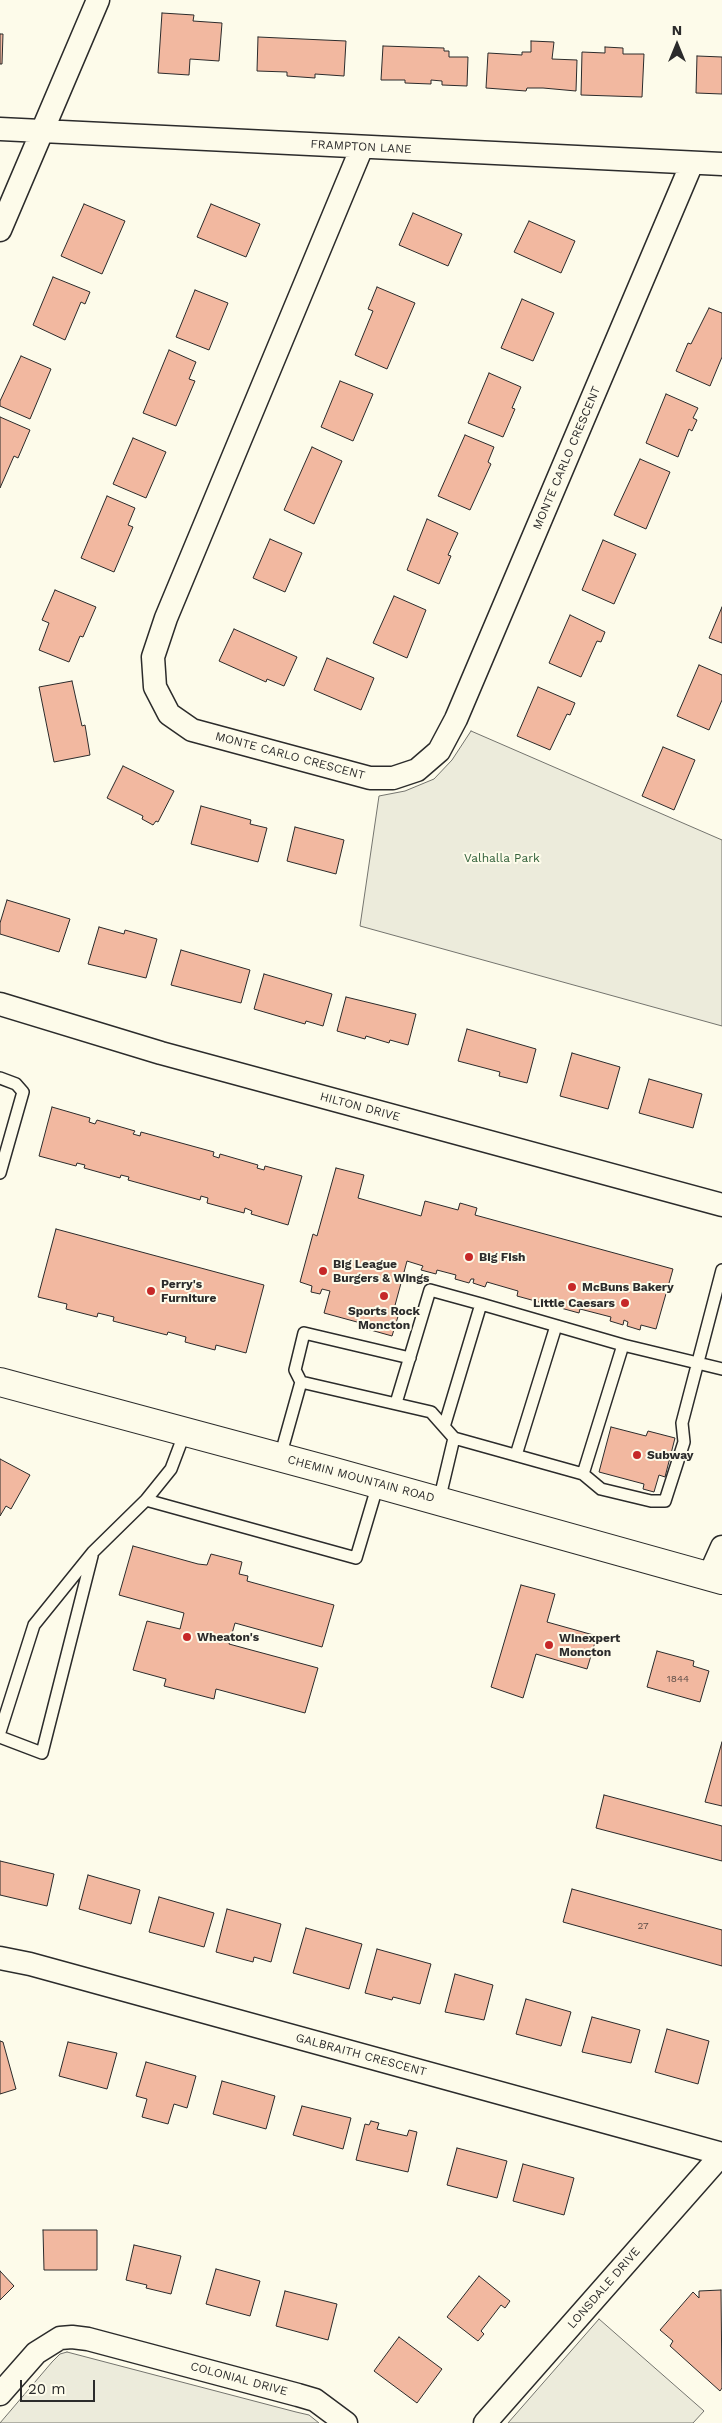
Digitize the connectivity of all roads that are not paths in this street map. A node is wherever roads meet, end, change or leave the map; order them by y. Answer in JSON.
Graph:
{"nodes":[{"id":1,"x":98,"y":0,"type":"edge"},
{"id":2,"x":0,"y":129,"type":"edge"},
{"id":3,"x":42,"y":131,"type":"junction"},
{"id":4,"x":362,"y":147,"type":"junction"},
{"id":5,"x":692,"y":163,"type":"junction"},
{"id":6,"x":722,"y":164,"type":"edge"},
{"id":7,"x":0,"y":230,"type":"edge"},
{"id":8,"x":0,"y":1004,"type":"edge"},
{"id":9,"x":0,"y":1078,"type":"edge"},
{"id":10,"x":0,"y":1174,"type":"edge"},
{"id":11,"x":722,"y":1205,"type":"edge"},
{"id":12,"x":722,"y":1270,"type":"edge"},
{"id":13,"x":481,"y":1304,"type":"junction"},
{"id":14,"x":556,"y":1326,"type":"junction"},
{"id":15,"x":623,"y":1344,"type":"junction"},
{"id":16,"x":410,"y":1358,"type":"junction"},
{"id":17,"x":699,"y":1363,"type":"junction"},
{"id":18,"x":722,"y":1369,"type":"edge"},
{"id":19,"x":0,"y":1382,"type":"edge"},
{"id":20,"x":301,"y":1382,"type":"junction"},
{"id":21,"x":396,"y":1403,"type":"junction"},
{"id":22,"x":444,"y":1427,"type":"junction"},
{"id":23,"x":185,"y":1432,"type":"junction"},
{"id":24,"x":454,"y":1438,"type":"junction"},
{"id":25,"x":516,"y":1455,"type":"junction"},
{"id":26,"x":280,"y":1457,"type":"junction"},
{"id":27,"x":583,"y":1474,"type":"junction"},
{"id":28,"x":378,"y":1484,"type":"junction"},
{"id":29,"x":146,"y":1500,"type":"junction"},
{"id":30,"x":439,"y":1501,"type":"junction"},
{"id":31,"x":722,"y":1547,"type":"edge"},
{"id":32,"x":93,"y":1552,"type":"junction"},
{"id":33,"x":716,"y":1578,"type":"edge"},
{"id":34,"x":0,"y":1732,"type":"edge"},
{"id":35,"x":0,"y":1737,"type":"edge"},
{"id":36,"x":0,"y":1958,"type":"edge"},
{"id":37,"x":722,"y":2154,"type":"edge"},
{"id":38,"x":0,"y":2394,"type":"edge"},
{"id":39,"x":346,"y":2423,"type":"edge"},
{"id":40,"x":485,"y":2423,"type":"edge"}],
"edges":[{"from":1,"to":3,"type":"street"},
{"from":2,"to":3,"type":"street","name":"FRAMPTON LANE"},
{"from":3,"to":4,"type":"street","name":"FRAMPTON LANE"},
{"from":3,"to":7,"type":"street"},
{"from":4,"to":5,"type":"street","name":"FRAMPTON LANE"},
{"from":4,"to":5,"type":"street","name":"MONTE CARLO CRESCENT"},
{"from":5,"to":6,"type":"street","name":"FRAMPTON LANE"},
{"from":8,"to":11,"type":"street","name":"HILTON DRIVE"},
{"from":9,"to":10,"type":"lane"},
{"from":12,"to":17,"type":"lane"},
{"from":13,"to":14,"type":"lane"},
{"from":13,"to":16,"type":"lane"},
{"from":13,"to":22,"type":"lane"},
{"from":14,"to":15,"type":"lane"},
{"from":14,"to":25,"type":"lane"},
{"from":15,"to":17,"type":"lane"},
{"from":15,"to":27,"type":"lane"},
{"from":16,"to":20,"type":"lane"},
{"from":16,"to":21,"type":"lane"},
{"from":17,"to":18,"type":"lane"},
{"from":17,"to":27,"type":"lane"},
{"from":19,"to":23,"type":"main road","name":"CHEMIN MOUNTAIN ROAD"},
{"from":20,"to":21,"type":"lane"},
{"from":20,"to":26,"type":"lane"},
{"from":21,"to":22,"type":"lane"},
{"from":22,"to":24,"type":"lane"},
{"from":23,"to":26,"type":"main road","name":"CHEMIN MOUNTAIN ROAD"},
{"from":23,"to":29,"type":"lane"},
{"from":24,"to":25,"type":"lane"},
{"from":24,"to":30,"type":"lane"},
{"from":25,"to":27,"type":"lane"},
{"from":26,"to":28,"type":"main road","name":"CHEMIN MOUNTAIN ROAD"},
{"from":28,"to":29,"type":"lane"},
{"from":28,"to":30,"type":"main road","name":"CHEMIN MOUNTAIN ROAD"},
{"from":29,"to":32,"type":"lane"},
{"from":30,"to":33,"type":"main road","name":"CHEMIN MOUNTAIN ROAD"},
{"from":31,"to":33,"type":"street"},
{"from":32,"to":34,"type":"lane"},
{"from":32,"to":35,"type":"lane"},
{"from":36,"to":37,"type":"street","name":"GALBRAITH CRESCENT"},
{"from":37,"to":40,"type":"street","name":"LONSDALE DRIVE"},
{"from":38,"to":39,"type":"street","name":"COLONIAL DRIVE"}]}
